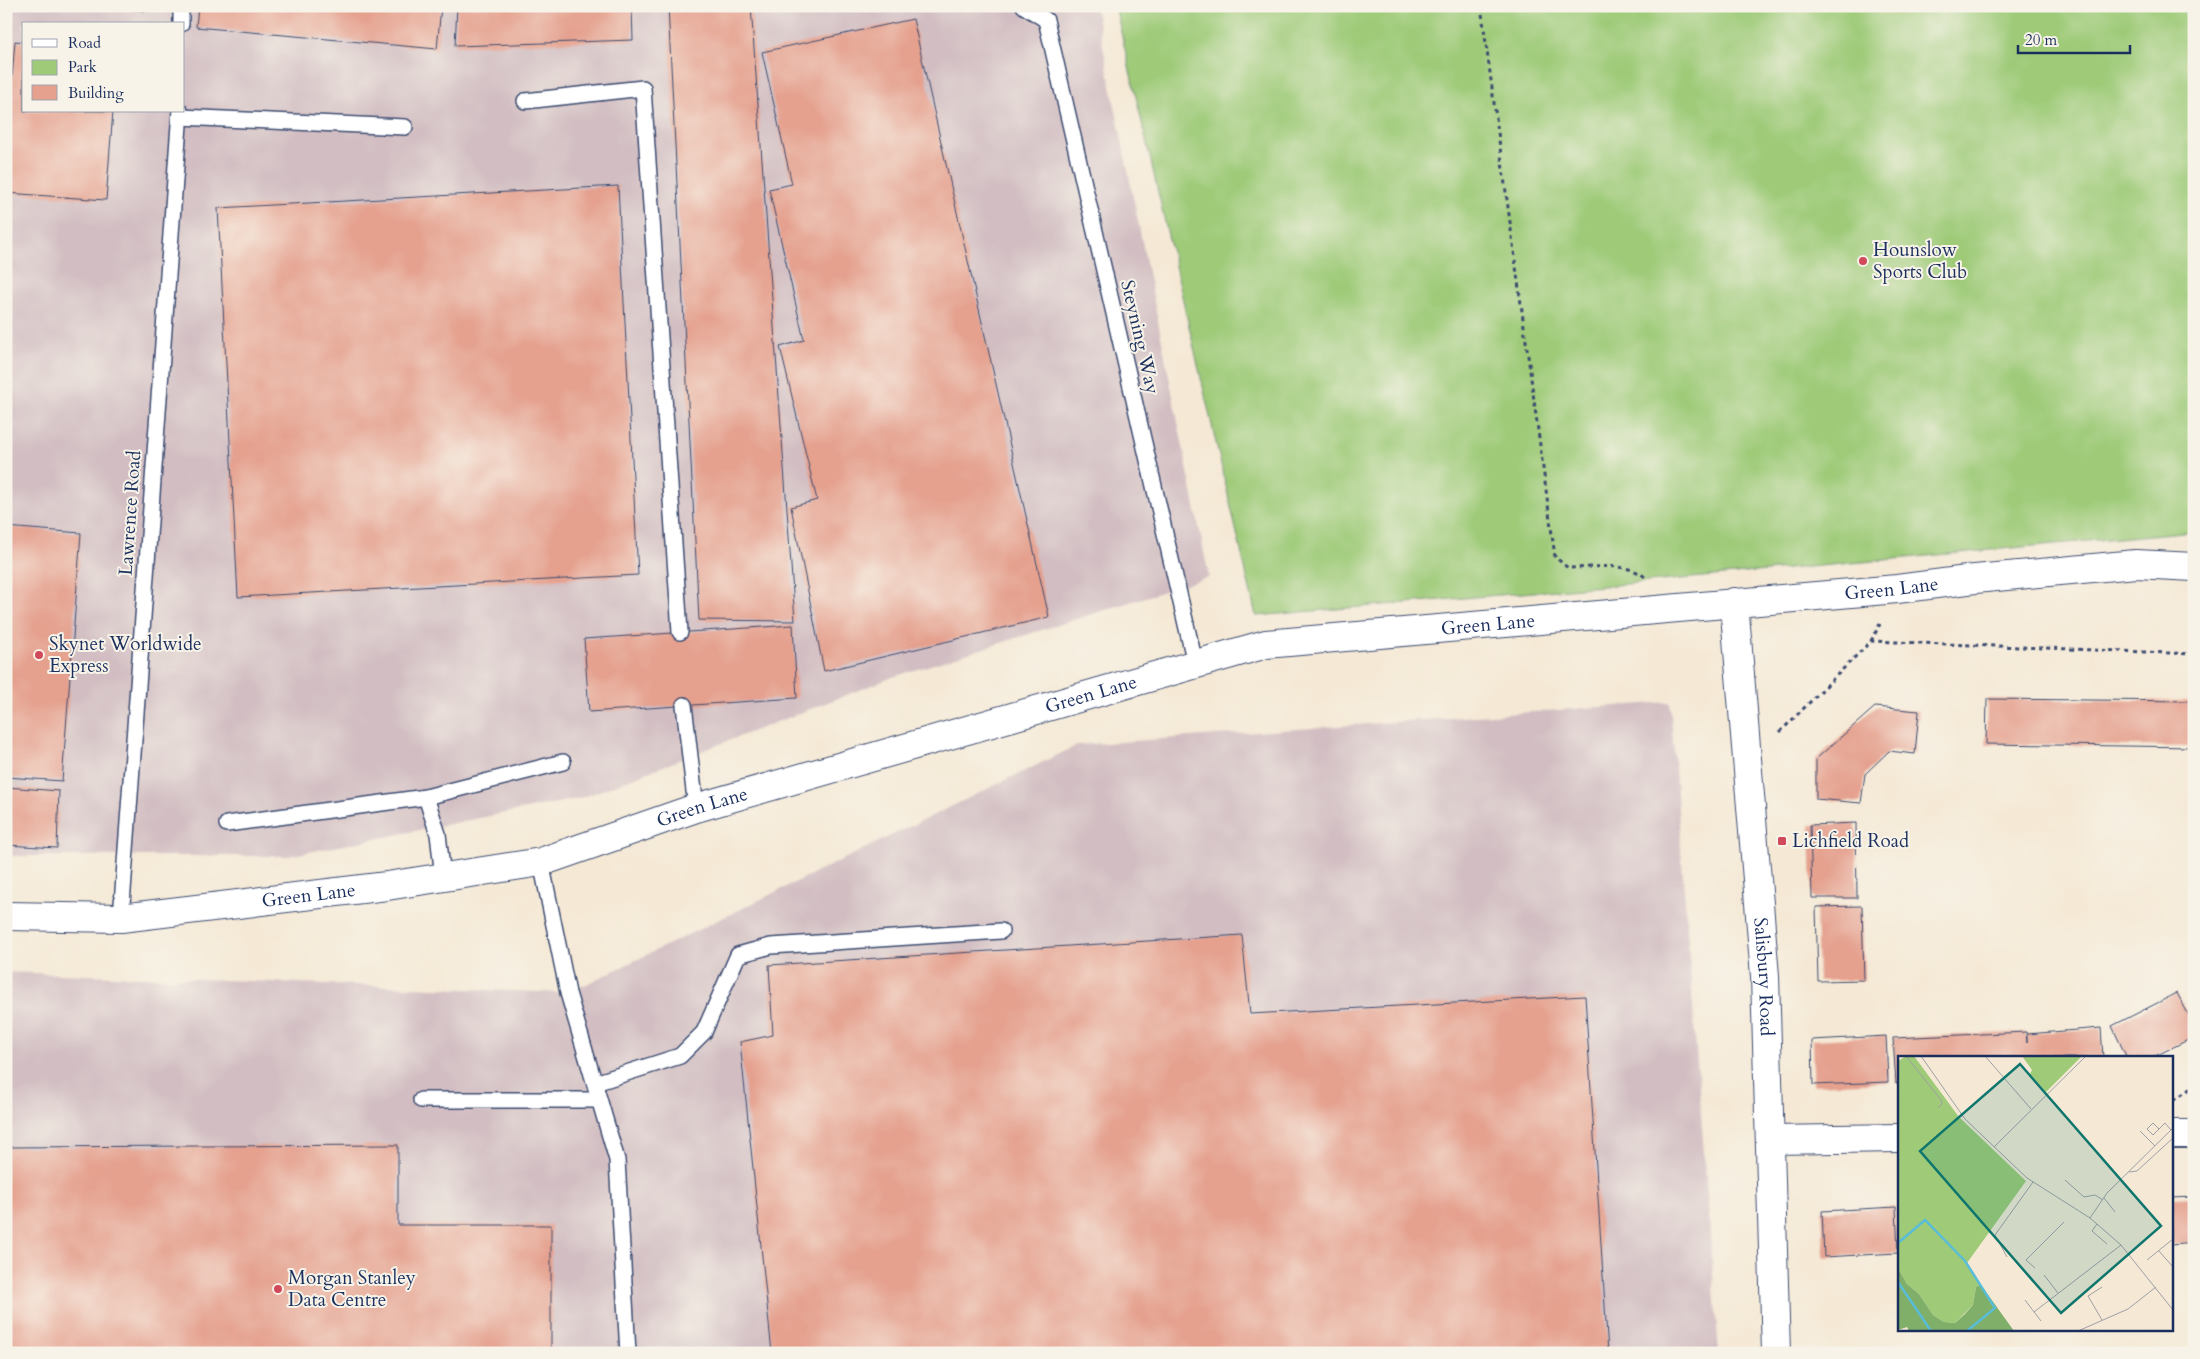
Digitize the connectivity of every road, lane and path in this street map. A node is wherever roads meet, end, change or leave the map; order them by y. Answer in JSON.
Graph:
{"nodes":[{"id":1,"x":181,"y":6,"type":"edge"},
{"id":2,"x":1024,"y":6,"type":"edge"},
{"id":3,"x":1481,"y":6,"type":"edge"},
{"id":4,"x":181,"y":22,"type":"edge"},
{"id":5,"x":525,"y":102,"type":"dead end"},
{"id":6,"x":180,"y":114,"type":"edge"},
{"id":7,"x":405,"y":127,"type":"dead end"},
{"id":8,"x":2194,"y":566,"type":"edge"},
{"id":9,"x":1734,"y":602,"type":"junction"},
{"id":10,"x":1662,"y":609,"type":"junction"},
{"id":11,"x":680,"y":632,"type":"dead end"},
{"id":12,"x":2194,"y":654,"type":"edge"},
{"id":13,"x":1195,"y":663,"type":"junction"},
{"id":14,"x":684,"y":706,"type":"dead end"},
{"id":15,"x":563,"y":762,"type":"dead end"},
{"id":16,"x":1748,"y":764,"type":"junction"},
{"id":17,"x":426,"y":797,"type":"junction"},
{"id":18,"x":696,"y":808,"type":"junction"},
{"id":19,"x":227,"y":824,"type":"dead end"},
{"id":20,"x":541,"y":862,"type":"junction"},
{"id":21,"x":443,"y":877,"type":"junction"},
{"id":22,"x":6,"y":916,"type":"edge"},
{"id":23,"x":121,"y":918,"type":"junction"},
{"id":24,"x":1001,"y":931,"type":"dead end"},
{"id":25,"x":595,"y":1083,"type":"junction"},
{"id":26,"x":2194,"y":1086,"type":"edge"},
{"id":27,"x":421,"y":1100,"type":"dead end"},
{"id":28,"x":599,"y":1100,"type":"junction"},
{"id":29,"x":2172,"y":1102,"type":"edge"},
{"id":30,"x":2172,"y":1134,"type":"edge"},
{"id":31,"x":2194,"y":1134,"type":"edge"},
{"id":32,"x":1898,"y":1138,"type":"edge"},
{"id":33,"x":1771,"y":1140,"type":"junction"},
{"id":34,"x":628,"y":1353,"type":"edge"},
{"id":35,"x":1776,"y":1353,"type":"edge"}],
"edges":[{"from":1,"to":4,"type":"lane"},
{"from":2,"to":13,"type":"lane","name":"Steyning Way"},
{"from":3,"to":10,"type":"path"},
{"from":5,"to":11,"type":"lane"},
{"from":6,"to":7,"type":"lane"},
{"from":6,"to":23,"type":"lane","name":"Lawrence Road"},
{"from":8,"to":9,"type":"street","name":"Green Lane"},
{"from":9,"to":10,"type":"street","name":"Green Lane"},
{"from":9,"to":16,"type":"street","name":"Salisbury Road"},
{"from":10,"to":13,"type":"street","name":"Green Lane"},
{"from":12,"to":16,"type":"path"},
{"from":13,"to":18,"type":"street","name":"Green Lane"},
{"from":14,"to":18,"type":"lane"},
{"from":15,"to":17,"type":"lane"},
{"from":16,"to":33,"type":"street","name":"Salisbury Road"},
{"from":17,"to":19,"type":"lane"},
{"from":17,"to":21,"type":"lane"},
{"from":18,"to":20,"type":"street","name":"Green Lane"},
{"from":20,"to":21,"type":"street","name":"Green Lane"},
{"from":20,"to":25,"type":"lane"},
{"from":21,"to":23,"type":"street","name":"Green Lane"},
{"from":22,"to":23,"type":"street","name":"Green Lane"},
{"from":24,"to":25,"type":"lane"},
{"from":25,"to":28,"type":"lane"},
{"from":26,"to":29,"type":"path"},
{"from":27,"to":28,"type":"lane"},
{"from":28,"to":34,"type":"lane"},
{"from":30,"to":31,"type":"street"},
{"from":32,"to":33,"type":"street"},
{"from":33,"to":35,"type":"street","name":"Salisbury Road"}]}
